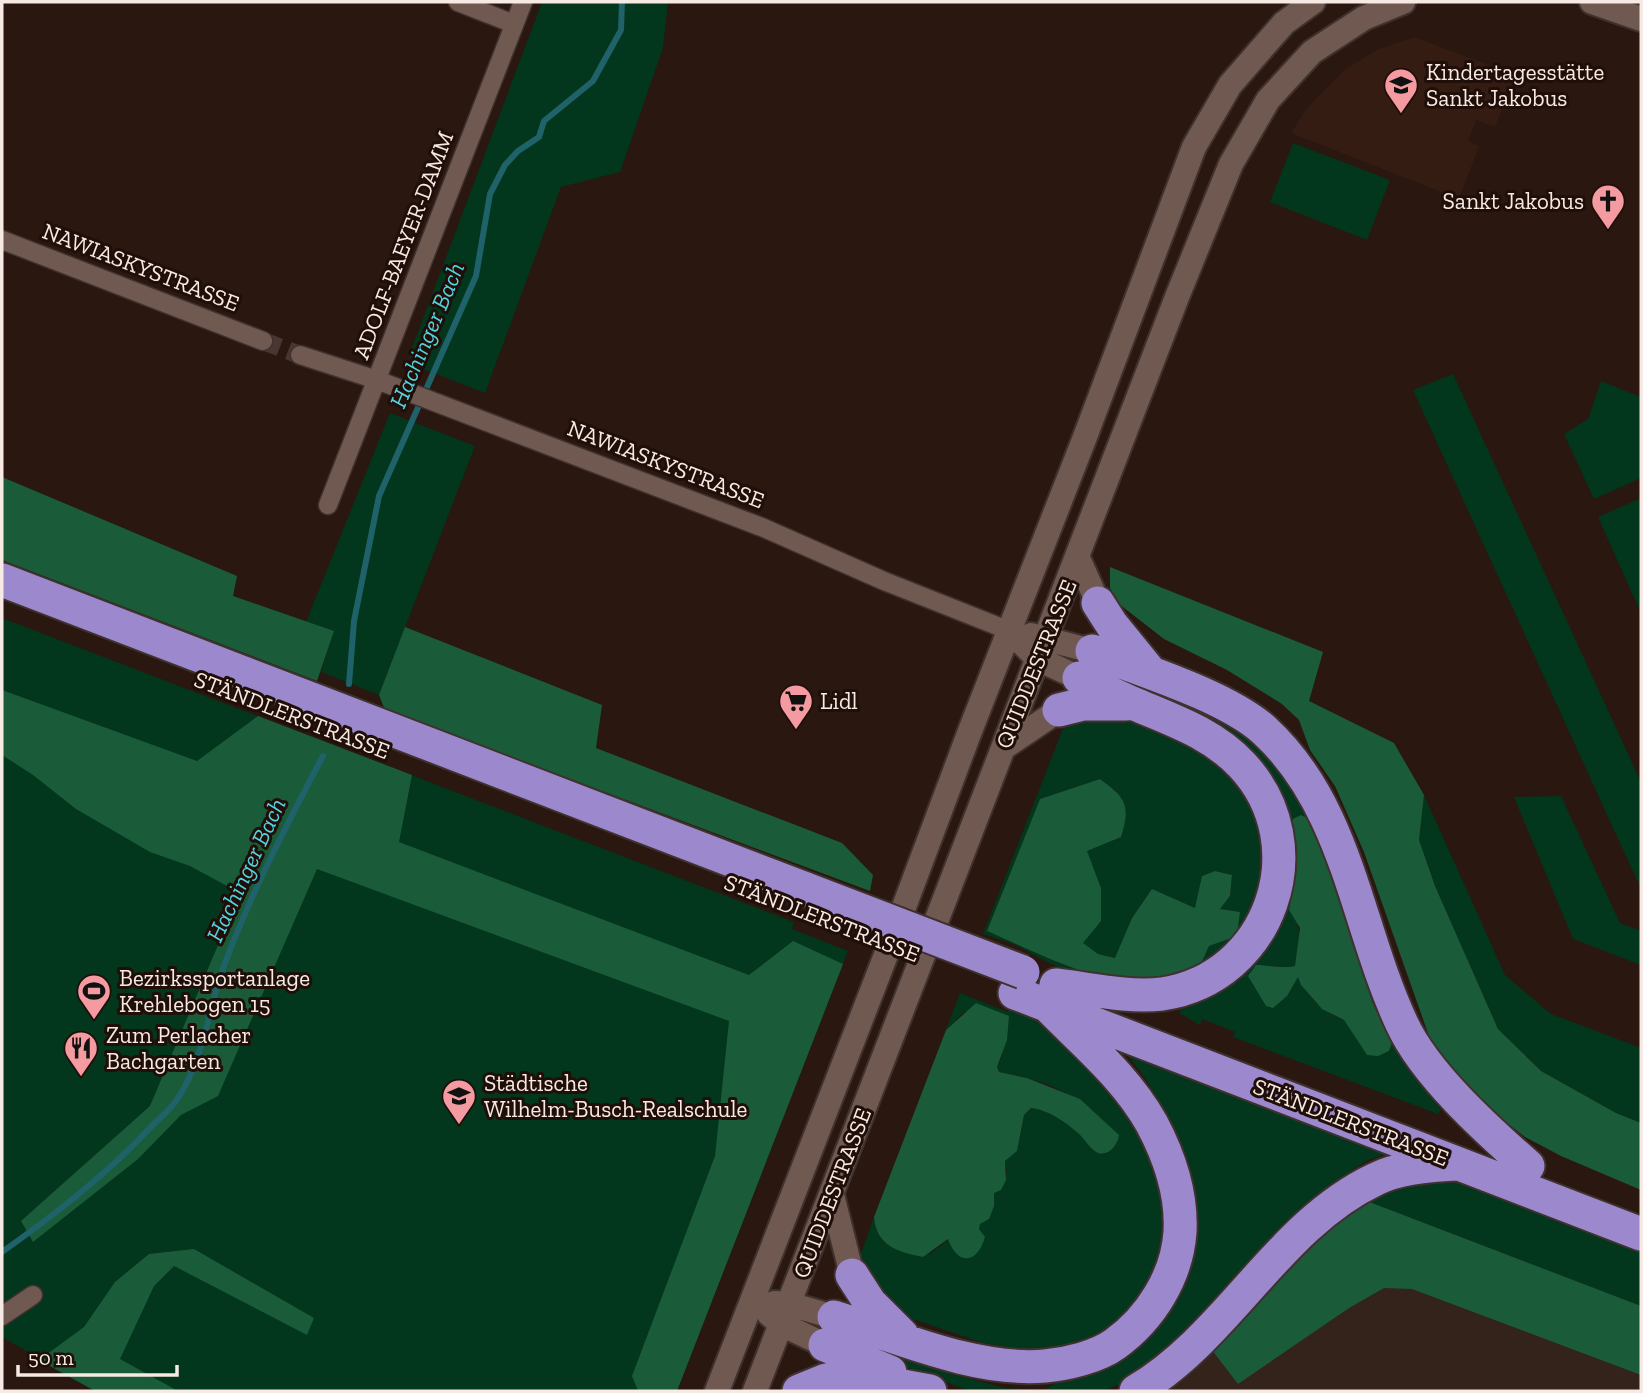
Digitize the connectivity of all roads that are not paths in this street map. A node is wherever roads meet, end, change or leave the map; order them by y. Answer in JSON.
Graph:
{"nodes":[{"id":1,"x":458,"y":2,"type":"edge"},
{"id":2,"x":523,"y":2,"type":"edge"},
{"id":3,"x":1313,"y":2,"type":"edge"},
{"id":4,"x":1402,"y":2,"type":"edge"},
{"id":5,"x":1592,"y":2,"type":"edge"},
{"id":6,"x":1641,"y":19,"type":"edge"},
{"id":7,"x":514,"y":24,"type":"junction"},
{"id":8,"x":2,"y":240,"type":"edge"},
{"id":9,"x":263,"y":341,"type":"tunnel mouth"},
{"id":10,"x":300,"y":355,"type":"tunnel mouth"},
{"id":11,"x":377,"y":380,"type":"junction"},
{"id":12,"x":328,"y":505,"type":"dead end"},
{"id":13,"x":1078,"y":558,"type":"junction"},
{"id":14,"x":2,"y":580,"type":"edge"},
{"id":15,"x":1098,"y":603,"type":"joint"},
{"id":16,"x":2,"y":604,"type":"edge"},
{"id":17,"x":1010,"y":631,"type":"junction"},
{"id":18,"x":1042,"y":648,"type":"junction"},
{"id":19,"x":1085,"y":665,"type":"junction"},
{"id":20,"x":1153,"y":675,"type":"junction"},
{"id":21,"x":1136,"y":705,"type":"junction"},
{"id":22,"x":1059,"y":710,"type":"joint"},
{"id":23,"x":1003,"y":748,"type":"junction"},
{"id":24,"x":803,"y":900,"type":"junction"},
{"id":25,"x":1052,"y":995,"type":"junction"},
{"id":26,"x":1461,"y":1164,"type":"junction"},
{"id":27,"x":1528,"y":1166,"type":"junction"},
{"id":28,"x":832,"y":1195,"type":"junction"},
{"id":29,"x":1641,"y":1210,"type":"edge"},
{"id":30,"x":1641,"y":1234,"type":"edge"},
{"id":31,"x":852,"y":1275,"type":"joint"},
{"id":32,"x":33,"y":1295,"type":"dead end"},
{"id":33,"x":752,"y":1301,"type":"junction"},
{"id":34,"x":785,"y":1314,"type":"junction"},
{"id":35,"x":2,"y":1316,"type":"edge"},
{"id":36,"x":829,"y":1331,"type":"junction"},
{"id":37,"x":906,"y":1340,"type":"junction"},
{"id":38,"x":717,"y":1391,"type":"edge"},
{"id":39,"x":755,"y":1391,"type":"edge"},
{"id":40,"x":799,"y":1391,"type":"edge"},
{"id":41,"x":930,"y":1391,"type":"edge"},
{"id":42,"x":936,"y":1391,"type":"edge"},
{"id":43,"x":1136,"y":1391,"type":"edge"}],
"edges":[{"from":1,"to":7,"type":"street"},
{"from":2,"to":7,"type":"street","name":"ADOLF-BAEYER-DAMM"},
{"from":3,"to":17,"type":"main road","name":"QUIDDESTRASSE"},
{"from":4,"to":13,"type":"main road","name":"QUIDDESTRASSE"},
{"from":5,"to":6,"type":"main road"},
{"from":7,"to":11,"type":"street","name":"ADOLF-BAEYER-DAMM"},
{"from":8,"to":9,"type":"street","name":"NAWIASKYSTRASSE"},
{"from":10,"to":11,"type":"street","name":"NAWIASKYSTRASSE"},
{"from":11,"to":12,"type":"street","name":"ADOLF-BAEYER-DAMM"},
{"from":11,"to":17,"type":"street","name":"NAWIASKYSTRASSE"},
{"from":13,"to":15,"type":"main road"},
{"from":13,"to":18,"type":"main road","name":"QUIDDESTRASSE"},
{"from":14,"to":24,"type":"highway","name":"STÄNDLERSTRASSE"},
{"from":15,"to":20,"type":"highway"},
{"from":16,"to":24,"type":"highway","name":"STÄNDLERSTRASSE"},
{"from":17,"to":18,"type":"main road"},
{"from":17,"to":33,"type":"main road","name":"QUIDDESTRASSE"},
{"from":18,"to":19,"type":"main road"},
{"from":18,"to":23,"type":"main road","name":"QUIDDESTRASSE"},
{"from":19,"to":20,"type":"highway"},
{"from":19,"to":21,"type":"highway"},
{"from":20,"to":27,"type":"highway"},
{"from":21,"to":22,"type":"highway"},
{"from":21,"to":25,"type":"highway"},
{"from":22,"to":23,"type":"main road"},
{"from":23,"to":28,"type":"main road","name":"QUIDDESTRASSE"},
{"from":24,"to":25,"type":"highway","name":"STÄNDLERSTRASSE"},
{"from":25,"to":26,"type":"highway","name":"STÄNDLERSTRASSE"},
{"from":25,"to":27,"type":"highway","name":"STÄNDLERSTRASSE"},
{"from":25,"to":37,"type":"highway"},
{"from":26,"to":30,"type":"highway","name":"STÄNDLERSTRASSE"},
{"from":26,"to":43,"type":"highway"},
{"from":27,"to":29,"type":"highway","name":"STÄNDLERSTRASSE"},
{"from":28,"to":31,"type":"main road"},
{"from":28,"to":34,"type":"main road","name":"QUIDDESTRASSE"},
{"from":31,"to":37,"type":"highway"},
{"from":32,"to":35,"type":"street"},
{"from":33,"to":34,"type":"main road"},
{"from":33,"to":38,"type":"main road","name":"QUIDDESTRASSE"},
{"from":34,"to":36,"type":"main road"},
{"from":34,"to":39,"type":"main road","name":"QUIDDESTRASSE"},
{"from":36,"to":37,"type":"highway"},
{"from":36,"to":42,"type":"highway"},
{"from":40,"to":41,"type":"highway"}]}
